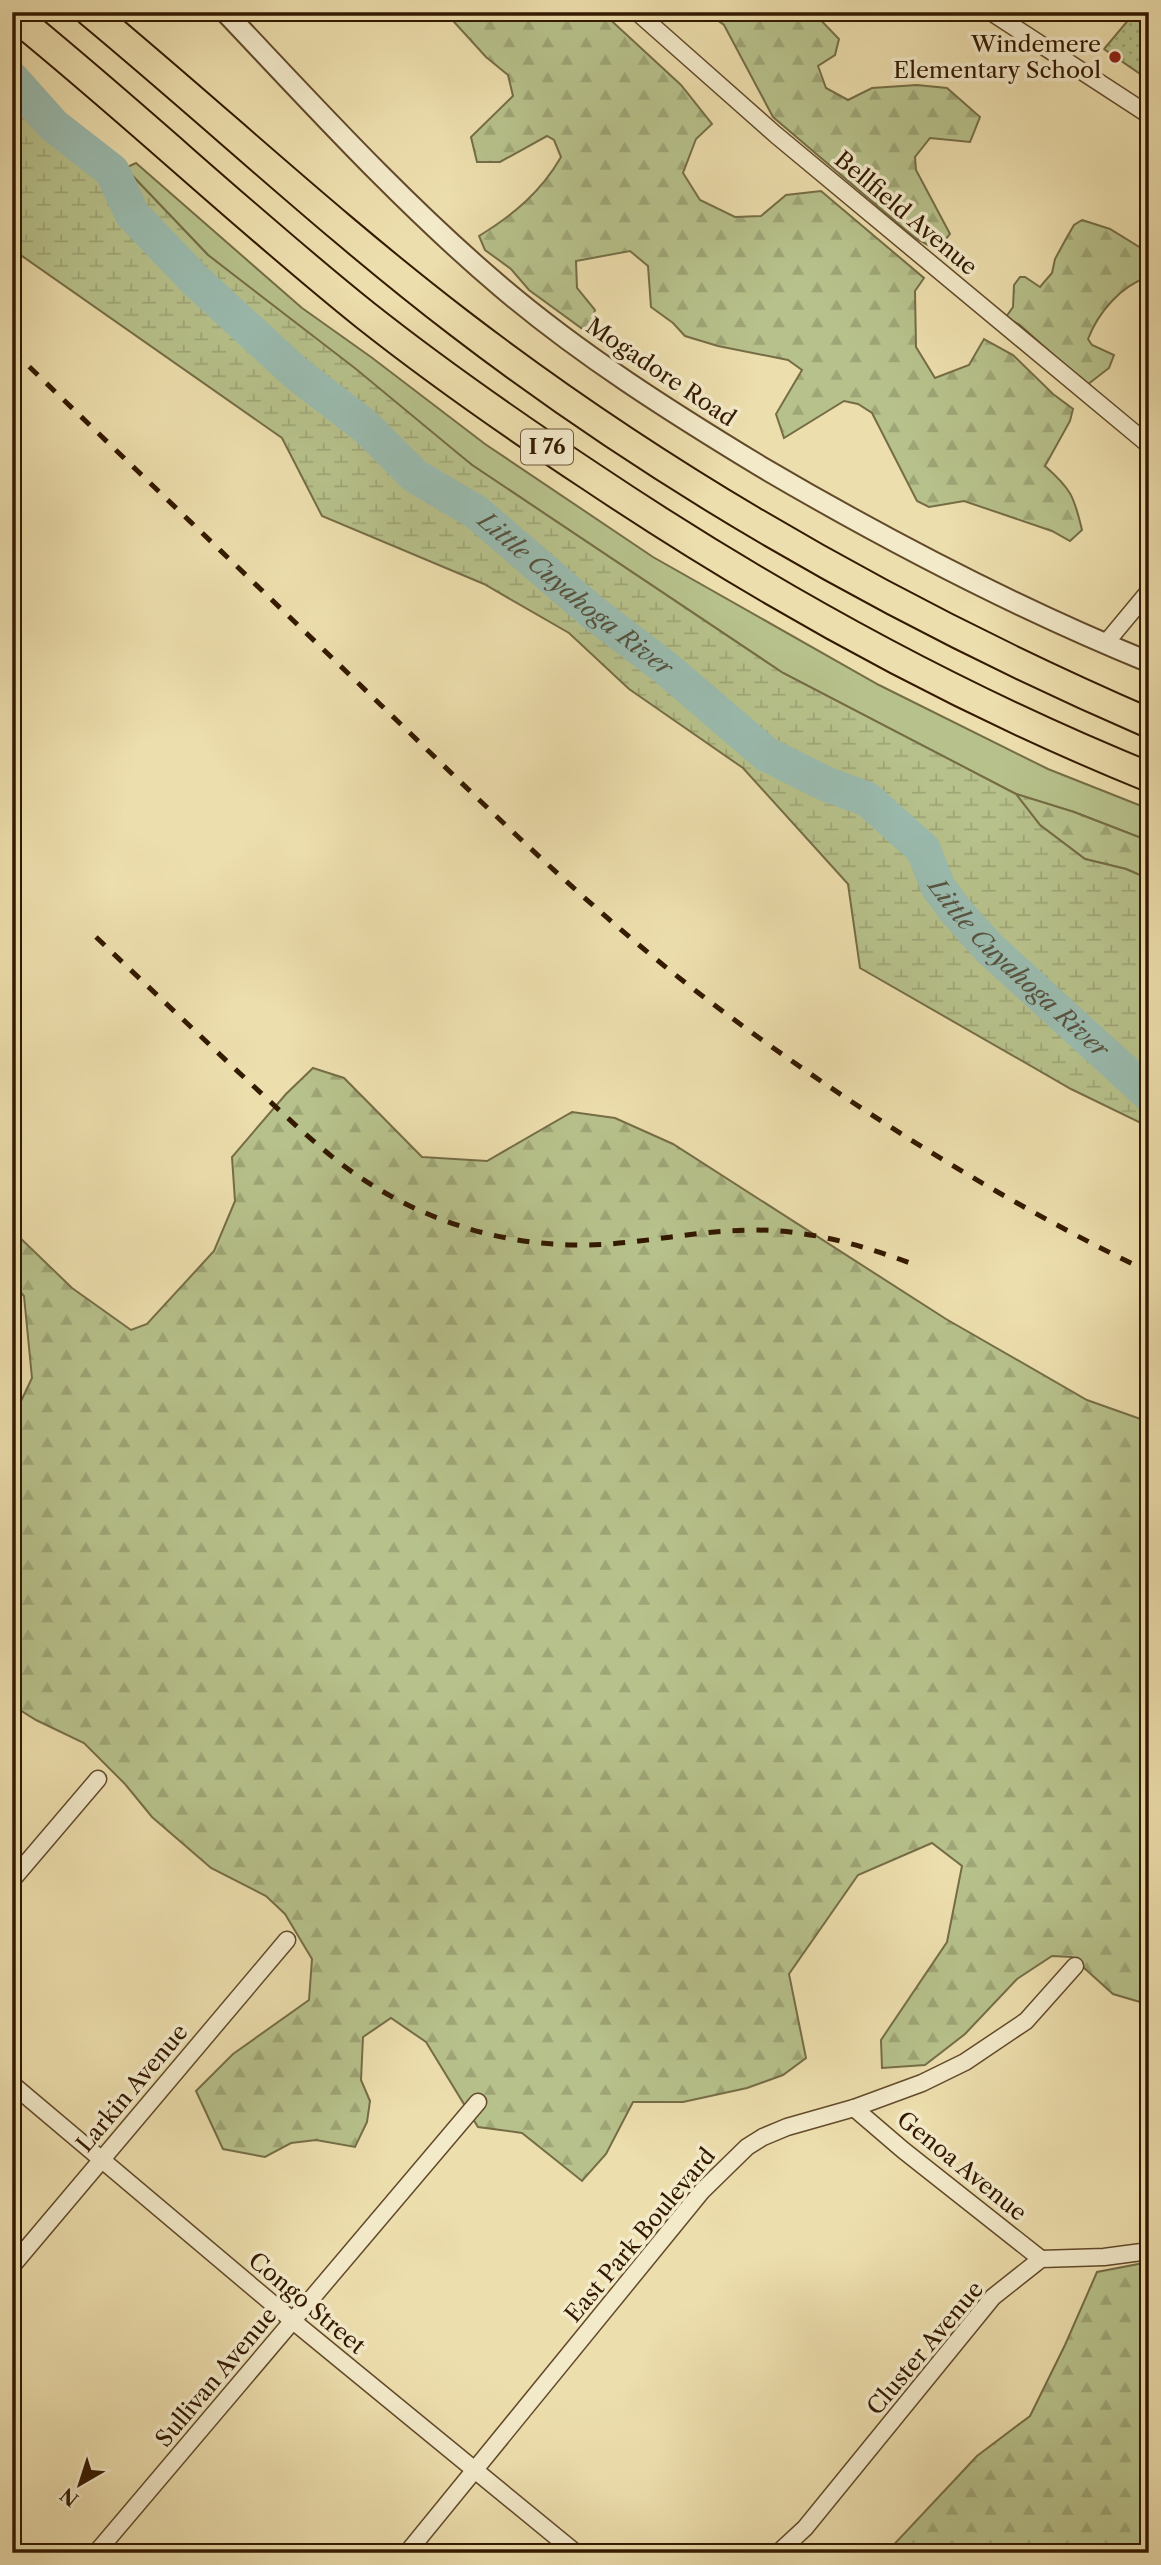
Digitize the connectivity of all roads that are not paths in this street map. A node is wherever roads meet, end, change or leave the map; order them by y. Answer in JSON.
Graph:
{"nodes":[{"id":1,"x":90,"y":12,"type":"edge"},
{"id":2,"x":225,"y":12,"type":"edge"},
{"id":3,"x":637,"y":12,"type":"edge"},
{"id":4,"x":990,"y":12,"type":"edge"},
{"id":5,"x":12,"y":14,"type":"edge"},
{"id":6,"x":1149,"y":115,"type":"edge"},
{"id":7,"x":1149,"y":445,"type":"edge"},
{"id":8,"x":1149,"y":591,"type":"edge"},
{"id":9,"x":1105,"y":644,"type":"junction"},
{"id":10,"x":1149,"y":662,"type":"edge"},
{"id":11,"x":1149,"y":723,"type":"edge"},
{"id":12,"x":1149,"y":777,"type":"edge"},
{"id":13,"x":98,"y":1779,"type":"dead end"},
{"id":14,"x":12,"y":1880,"type":"edge"},
{"id":15,"x":287,"y":1940,"type":"dead end"},
{"id":16,"x":1075,"y":1966,"type":"dead end"},
{"id":17,"x":12,"y":2084,"type":"edge"},
{"id":18,"x":478,"y":2102,"type":"dead end"},
{"id":19,"x":855,"y":2108,"type":"junction"},
{"id":20,"x":102,"y":2160,"type":"junction"},
{"id":21,"x":1149,"y":2251,"type":"edge"},
{"id":22,"x":1041,"y":2259,"type":"junction"},
{"id":23,"x":12,"y":2266,"type":"edge"},
{"id":24,"x":293,"y":2321,"type":"junction"},
{"id":25,"x":474,"y":2470,"type":"junction"},
{"id":26,"x":96,"y":2553,"type":"edge"},
{"id":27,"x":407,"y":2553,"type":"edge"},
{"id":28,"x":576,"y":2553,"type":"edge"},
{"id":29,"x":778,"y":2553,"type":"edge"}],
"edges":[{"from":1,"to":11,"type":"highway","number":"I 76"},
{"from":2,"to":9,"type":"street","name":"Mogadore Road"},
{"from":3,"to":7,"type":"street","name":"Bellfield Avenue"},
{"from":4,"to":6,"type":"street"},
{"from":5,"to":12,"type":"highway","number":"I 76"},
{"from":8,"to":9,"type":"street"},
{"from":9,"to":10,"type":"street","name":"Mogadore Road"},
{"from":13,"to":14,"type":"street"},
{"from":15,"to":20,"type":"street","name":"Larkin Avenue"},
{"from":16,"to":19,"type":"street","name":"East Park Boulevard"},
{"from":17,"to":20,"type":"street","name":"Congo Street"},
{"from":18,"to":24,"type":"street","name":"Sullivan Avenue"},
{"from":19,"to":22,"type":"street","name":"Genoa Avenue"},
{"from":19,"to":25,"type":"street","name":"East Park Boulevard"},
{"from":20,"to":23,"type":"street","name":"Larkin Avenue"},
{"from":20,"to":24,"type":"street","name":"Congo Street"},
{"from":21,"to":22,"type":"street"},
{"from":22,"to":29,"type":"street","name":"Cluster Avenue"},
{"from":24,"to":25,"type":"street","name":"Congo Street"},
{"from":24,"to":26,"type":"street","name":"Sullivan Avenue"},
{"from":25,"to":27,"type":"street","name":"East Park Boulevard"},
{"from":25,"to":28,"type":"street","name":"Congo Street"}]}
